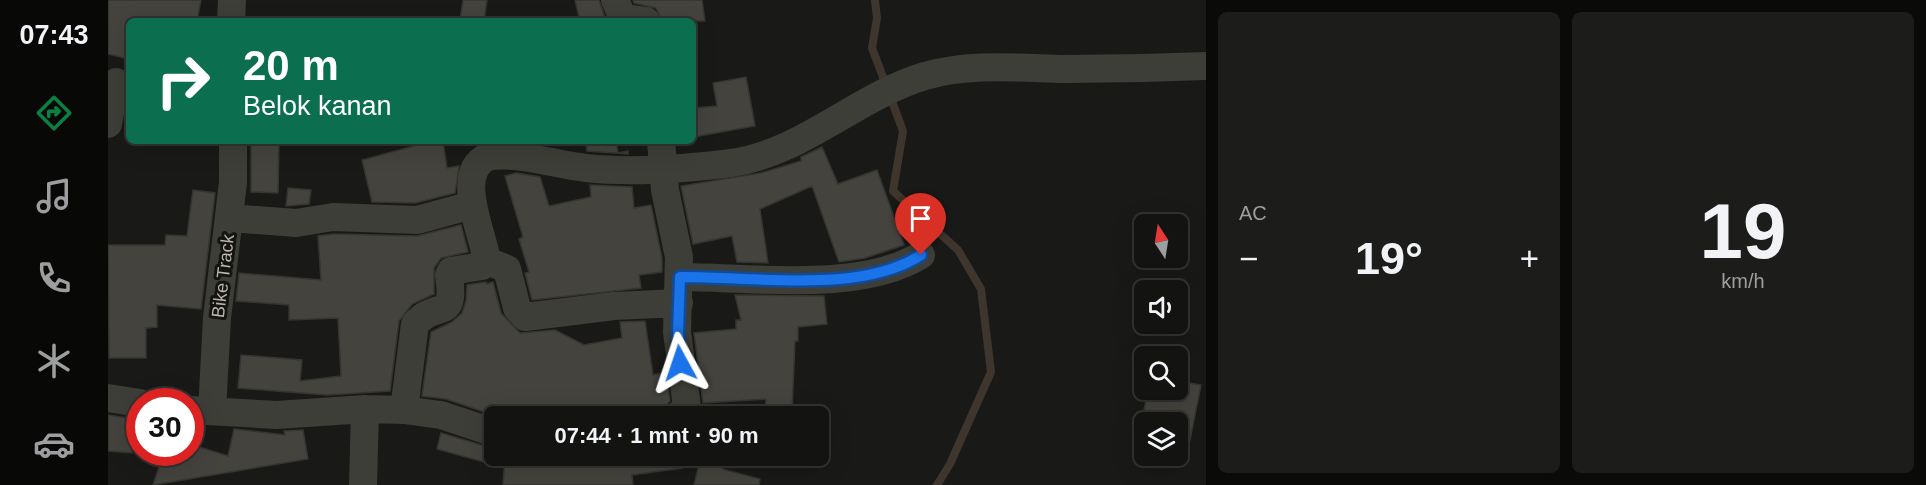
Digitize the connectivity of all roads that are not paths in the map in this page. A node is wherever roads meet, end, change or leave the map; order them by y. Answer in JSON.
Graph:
{"nodes":[{"id":1,"x":232,"y":0,"type":"edge"},
{"id":2,"x":615,"y":0,"type":"edge"},
{"id":3,"x":231,"y":18,"type":"edge"},
{"id":4,"x":623,"y":18,"type":"edge"},
{"id":5,"x":1206,"y":66,"type":"edge"},
{"id":6,"x":118,"y":82,"type":"edge"},
{"id":7,"x":108,"y":124,"type":"edge"},
{"id":8,"x":233,"y":144,"type":"edge"},
{"id":9,"x":662,"y":155,"type":"edge"},
{"id":10,"x":472,"y":205,"type":"junction"},
{"id":11,"x":230,"y":218,"type":"junction"},
{"id":12,"x":921,"y":255,"type":"dead end"},
{"id":13,"x":487,"y":261,"type":"junction"},
{"id":14,"x":680,"y":290,"type":"junction"},
{"id":15,"x":204,"y":394,"type":"edge"},
{"id":16,"x":108,"y":398,"type":"edge"},
{"id":17,"x":126,"y":401,"type":"edge"},
{"id":18,"x":687,"y":406,"type":"edge"},
{"id":19,"x":365,"y":409,"type":"junction"},
{"id":20,"x":204,"y":410,"type":"edge"},
{"id":21,"x":404,"y":410,"type":"junction"},
{"id":22,"x":484,"y":429,"type":"edge"},
{"id":23,"x":363,"y":485,"type":"edge"}],
"edges":[{"from":1,"to":3,"type":"street"},
{"from":2,"to":4,"type":"street"},
{"from":5,"to":9,"type":"street"},
{"from":6,"to":7,"type":"street"},
{"from":8,"to":11,"type":"street","name":"Bike Track"},
{"from":9,"to":10,"type":"street"},
{"from":9,"to":14,"type":"street"},
{"from":10,"to":11,"type":"street"},
{"from":10,"to":13,"type":"street"},
{"from":11,"to":15,"type":"street","name":"Bike Track"},
{"from":12,"to":14,"type":"street"},
{"from":13,"to":14,"type":"street"},
{"from":13,"to":21,"type":"street"},
{"from":14,"to":18,"type":"street"},
{"from":16,"to":17,"type":"street"},
{"from":19,"to":20,"type":"street"},
{"from":19,"to":21,"type":"street"},
{"from":19,"to":23,"type":"street"},
{"from":21,"to":22,"type":"street"}]}
